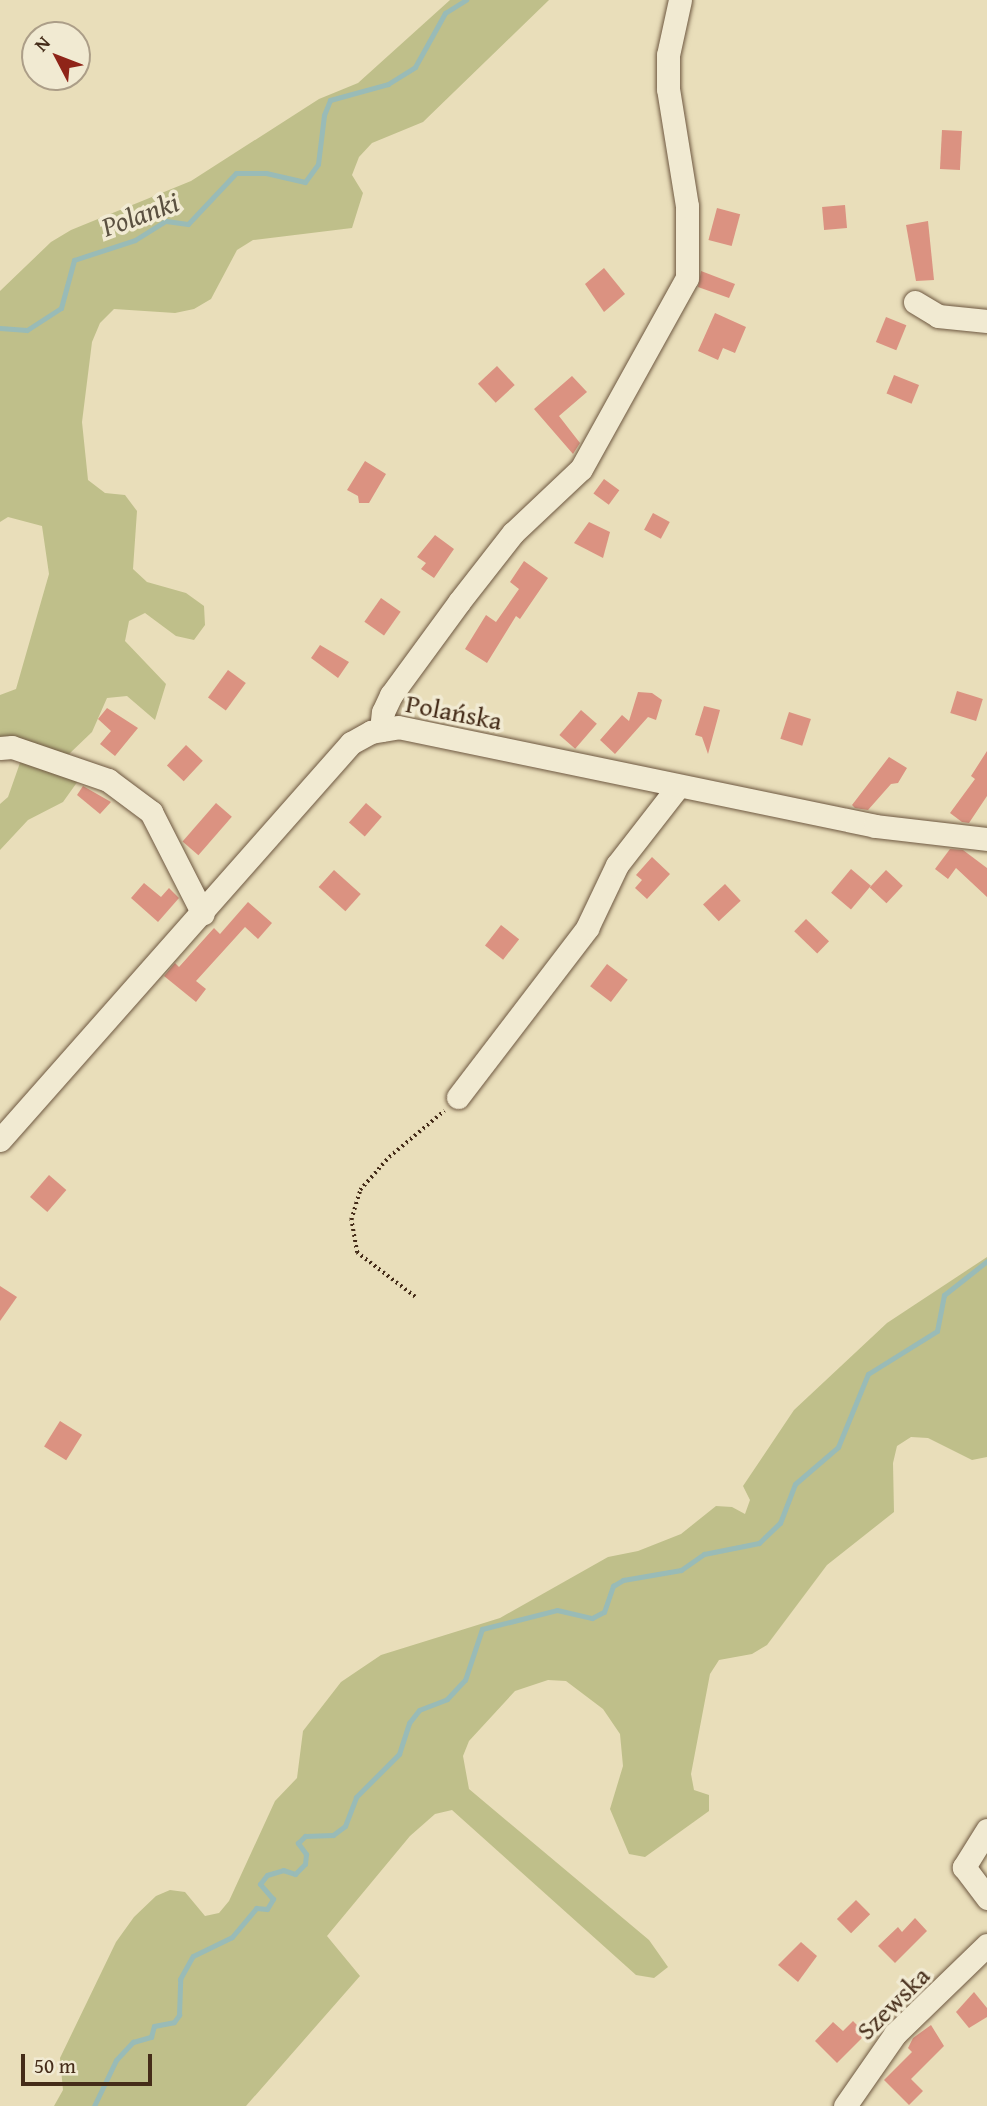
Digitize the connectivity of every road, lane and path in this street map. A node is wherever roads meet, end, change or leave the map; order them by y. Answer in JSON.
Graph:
{"nodes":[{"id":1,"x":680,"y":0,"type":"edge"},
{"id":2,"x":915,"y":302,"type":"dead end"},
{"id":3,"x":987,"y":321,"type":"edge"},
{"id":4,"x":381,"y":730,"type":"junction"},
{"id":5,"x":0,"y":748,"type":"edge"},
{"id":6,"x":677,"y":788,"type":"junction"},
{"id":7,"x":987,"y":839,"type":"edge"},
{"id":8,"x":203,"y":914,"type":"junction"},
{"id":9,"x":458,"y":1097,"type":"joint"},
{"id":10,"x":0,"y":1140,"type":"edge"},
{"id":11,"x":415,"y":1297,"type":"dead end"},
{"id":12,"x":987,"y":1830,"type":"edge"},
{"id":13,"x":987,"y":1898,"type":"edge"},
{"id":14,"x":987,"y":1945,"type":"edge"},
{"id":15,"x":845,"y":2106,"type":"edge"}],
"edges":[{"from":1,"to":4,"type":"street"},
{"from":2,"to":3,"type":"street"},
{"from":4,"to":6,"type":"street","name":"Polańska"},
{"from":4,"to":8,"type":"street","name":"Polańska"},
{"from":5,"to":8,"type":"street"},
{"from":6,"to":7,"type":"street","name":"Polańska"},
{"from":6,"to":9,"type":"street"},
{"from":8,"to":10,"type":"street","name":"Polańska"},
{"from":9,"to":11,"type":"path"},
{"from":12,"to":13,"type":"street"},
{"from":14,"to":15,"type":"street","name":"Szewska"}]}
